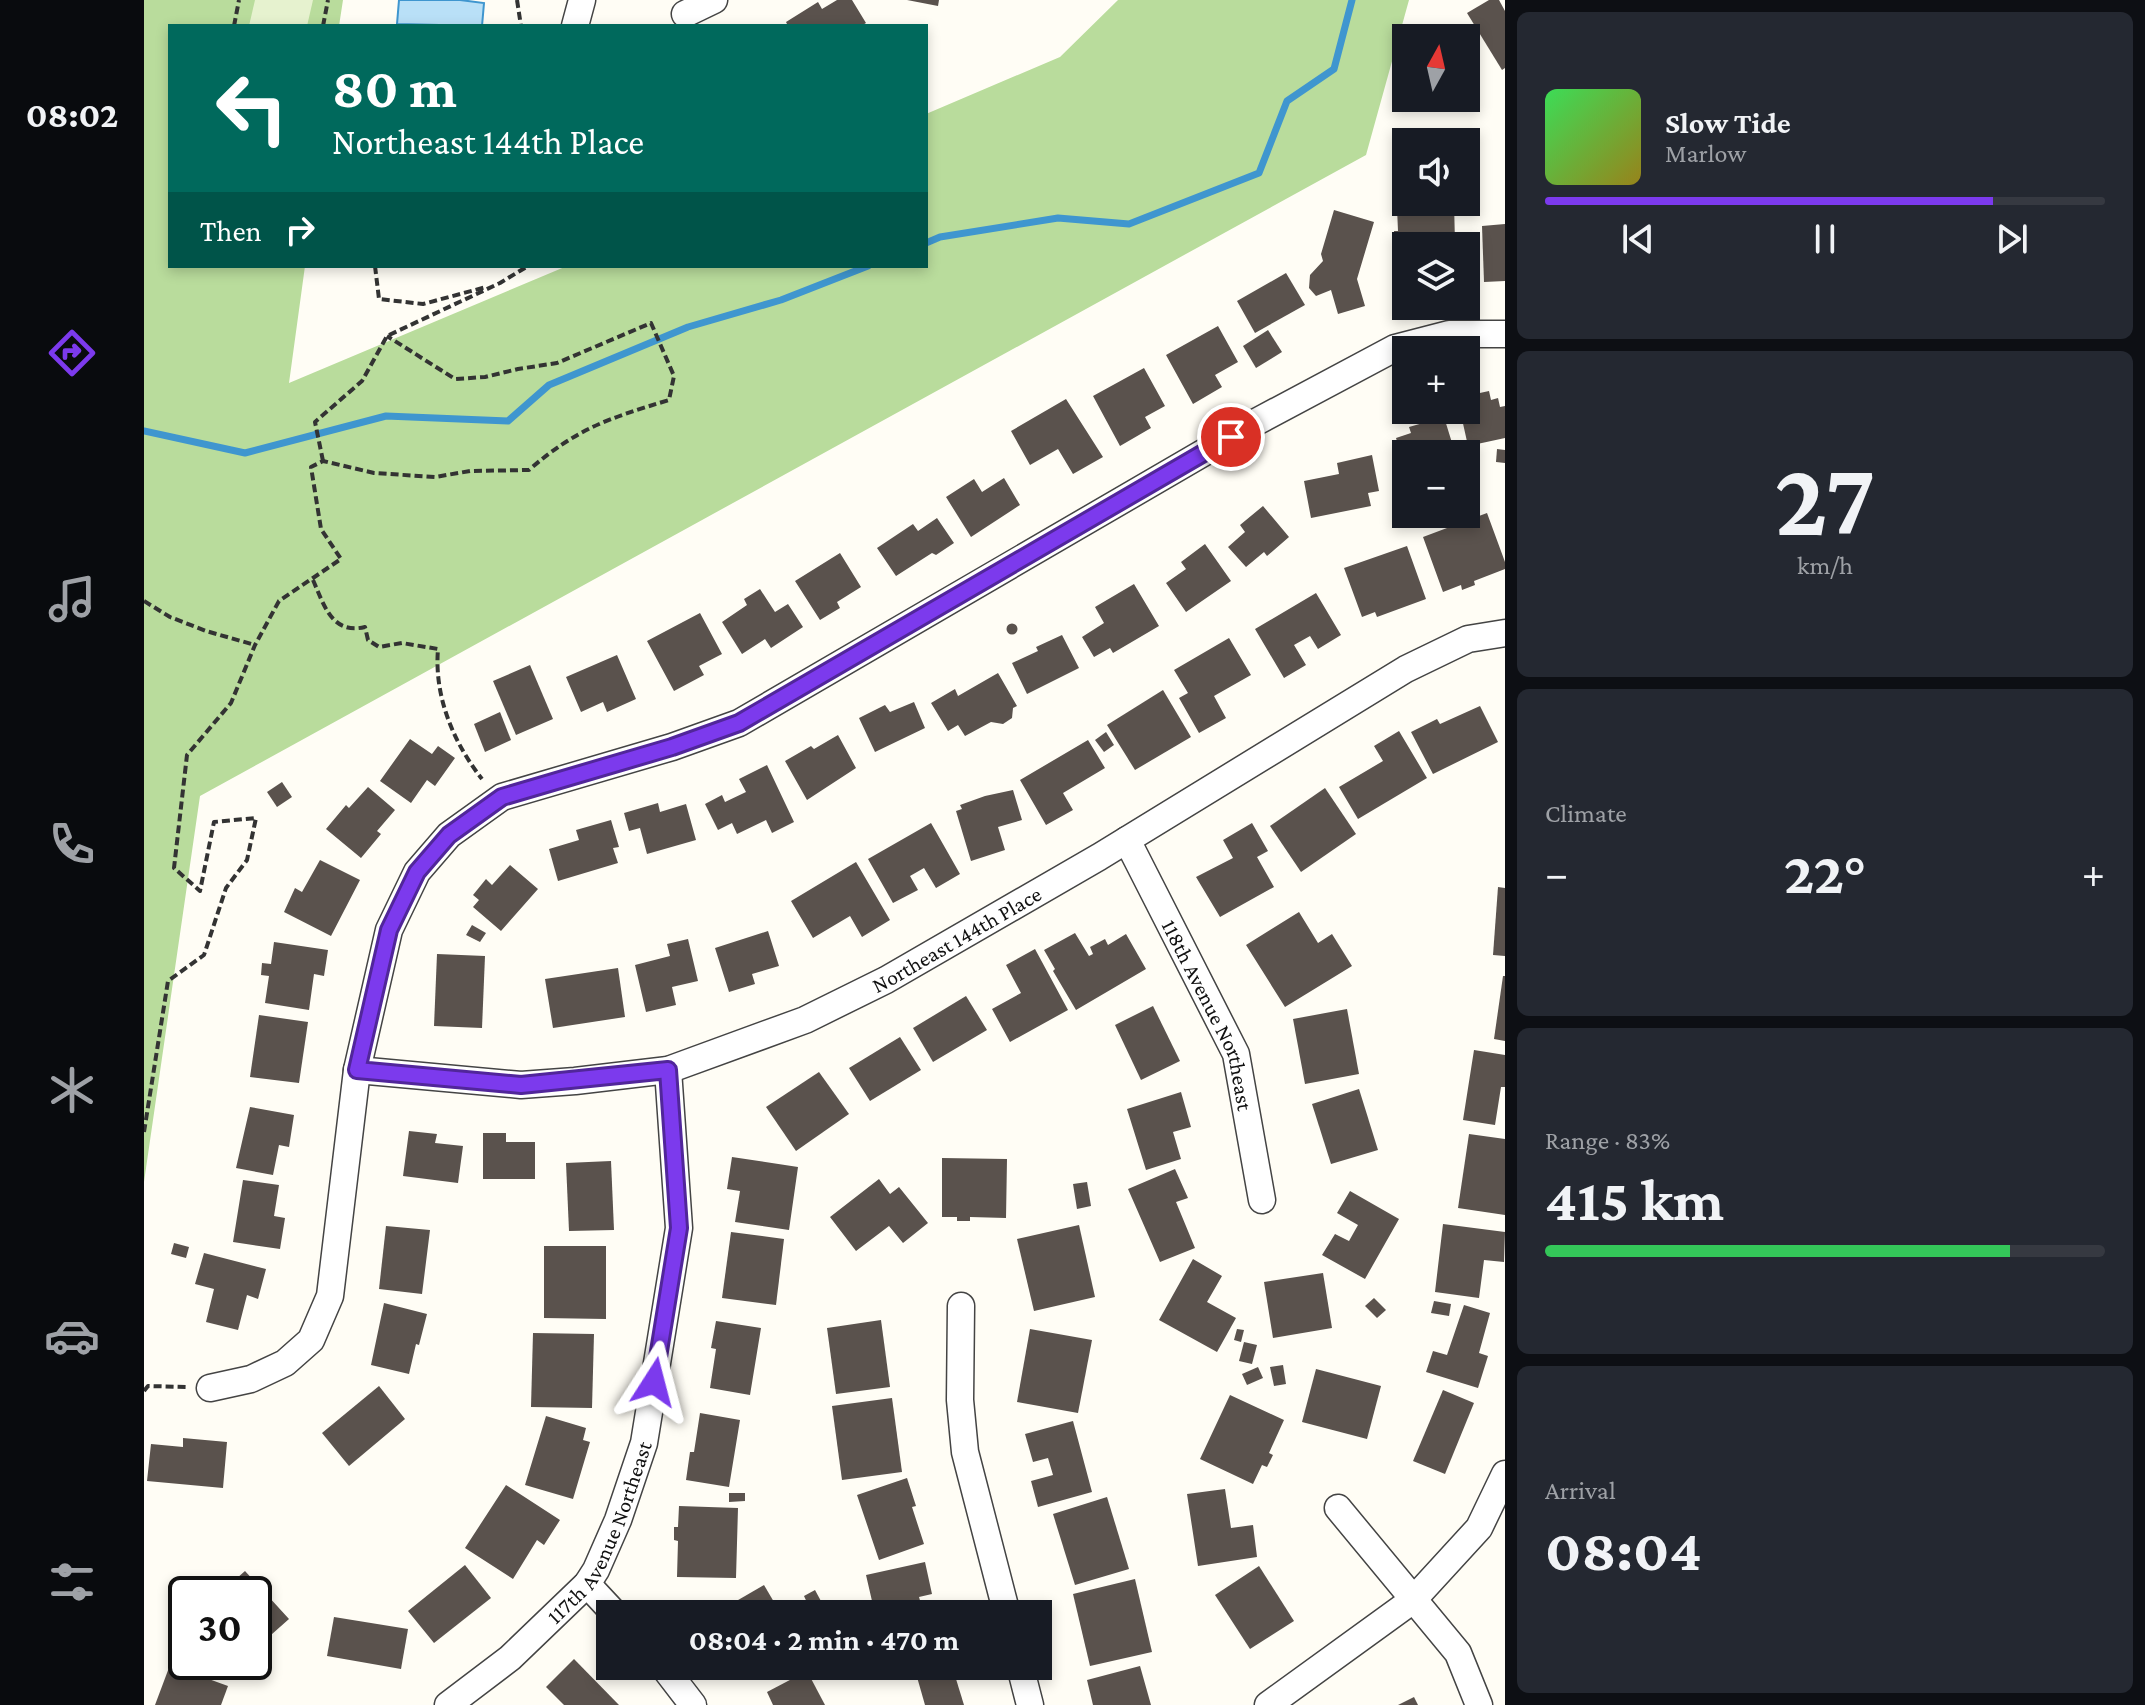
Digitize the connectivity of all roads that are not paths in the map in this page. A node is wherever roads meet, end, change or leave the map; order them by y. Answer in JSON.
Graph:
{"nodes":[{"id":1,"x":582,"y":0,"type":"edge"},
{"id":2,"x":714,"y":0,"type":"edge"},
{"id":3,"x":682,"y":13,"type":"edge"},
{"id":4,"x":576,"y":24,"type":"edge"},
{"id":5,"x":1505,"y":334,"type":"edge"},
{"id":6,"x":1505,"y":633,"type":"edge"},
{"id":7,"x":1127,"y":840,"type":"junction"},
{"id":8,"x":357,"y":1070,"type":"junction"},
{"id":9,"x":668,"y":1070,"type":"junction"},
{"id":10,"x":1262,"y":1200,"type":"dead end"},
{"id":11,"x":961,"y":1306,"type":"dead end"},
{"id":12,"x":210,"y":1388,"type":"road end"},
{"id":13,"x":1505,"y":1474,"type":"edge"},
{"id":14,"x":1338,"y":1508,"type":"dead end"},
{"id":15,"x":587,"y":1584,"type":"junction"},
{"id":16,"x":602,"y":1600,"type":"edge"},
{"id":17,"x":1003,"y":1600,"type":"edge"},
{"id":18,"x":1413,"y":1600,"type":"junction"},
{"id":19,"x":674,"y":1680,"type":"edge"},
{"id":20,"x":1024,"y":1680,"type":"edge"},
{"id":21,"x":448,"y":1705,"type":"edge"},
{"id":22,"x":693,"y":1705,"type":"edge"},
{"id":23,"x":1030,"y":1705,"type":"edge"},
{"id":24,"x":1268,"y":1705,"type":"edge"},
{"id":25,"x":1479,"y":1705,"type":"edge"}],
"edges":[{"from":1,"to":4,"type":"street"},
{"from":2,"to":3,"type":"street"},
{"from":5,"to":8,"type":"street"},
{"from":6,"to":7,"type":"street","name":"Northeast 144th Place"},
{"from":7,"to":9,"type":"street","name":"Northeast 144th Place"},
{"from":7,"to":10,"type":"street","name":"118th Avenue Northeast"},
{"from":8,"to":9,"type":"street","name":"Northeast 144th Place"},
{"from":8,"to":12,"type":"street"},
{"from":9,"to":15,"type":"street","name":"117th Avenue Northeast"},
{"from":11,"to":17,"type":"street"},
{"from":13,"to":18,"type":"street"},
{"from":14,"to":18,"type":"street"},
{"from":15,"to":16,"type":"street"},
{"from":15,"to":21,"type":"street","name":"117th Avenue Northeast"},
{"from":18,"to":24,"type":"street"},
{"from":18,"to":25,"type":"street"},
{"from":19,"to":22,"type":"street"},
{"from":20,"to":23,"type":"street"}]}
